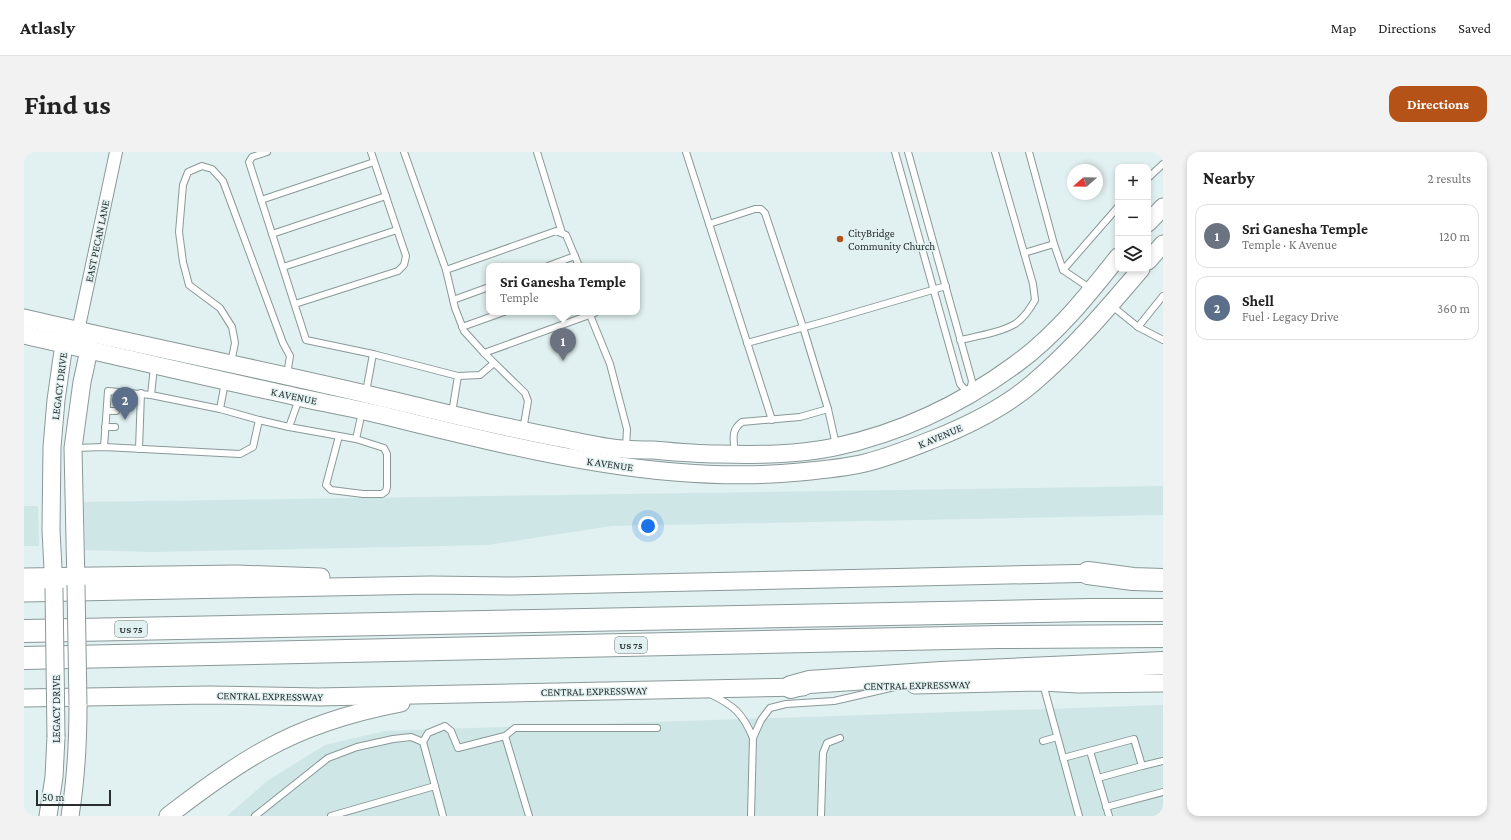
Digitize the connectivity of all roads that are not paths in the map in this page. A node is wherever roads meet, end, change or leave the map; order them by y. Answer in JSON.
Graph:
{"nodes":[{"id":1,"x":116,"y":152,"type":"edge"},
{"id":2,"x":267,"y":152,"type":"edge"},
{"id":3,"x":371,"y":152,"type":"edge"},
{"id":4,"x":404,"y":152,"type":"edge"},
{"id":5,"x":537,"y":152,"type":"edge"},
{"id":6,"x":686,"y":152,"type":"edge"},
{"id":7,"x":908,"y":152,"type":"edge"},
{"id":8,"x":995,"y":152,"type":"edge"},
{"id":9,"x":1029,"y":152,"type":"edge"},
{"id":10,"x":897,"y":153,"type":"edge"},
{"id":11,"x":374,"y":162,"type":"junction"},
{"id":12,"x":1163,"y":164,"type":"edge"},
{"id":13,"x":1151,"y":175,"type":"edge"},
{"id":14,"x":386,"y":196,"type":"junction"},
{"id":15,"x":261,"y":200,"type":"junction"},
{"id":16,"x":1163,"y":207,"type":"edge"},
{"id":17,"x":1115,"y":210,"type":"edge"},
{"id":18,"x":1151,"y":220,"type":"edge"},
{"id":19,"x":709,"y":224,"type":"junction"},
{"id":20,"x":397,"y":230,"type":"junction"},
{"id":21,"x":562,"y":233,"type":"junction"},
{"id":22,"x":272,"y":234,"type":"junction"},
{"id":23,"x":1054,"y":244,"type":"junction"},
{"id":24,"x":1163,"y":244,"type":"edge"},
{"id":25,"x":1024,"y":253,"type":"junction"},
{"id":26,"x":575,"y":256,"type":"junction"},
{"id":27,"x":1151,"y":258,"type":"edge"},
{"id":28,"x":1115,"y":261,"type":"edge"},
{"id":29,"x":556,"y":263,"type":"edge"},
{"id":30,"x":578,"y":263,"type":"edge"},
{"id":31,"x":283,"y":267,"type":"junction"},
{"id":32,"x":446,"y":270,"type":"junction"},
{"id":33,"x":1063,"y":270,"type":"junction"},
{"id":34,"x":1138,"y":272,"type":"edge"},
{"id":35,"x":946,"y":286,"type":"junction"},
{"id":36,"x":486,"y":288,"type":"edge"},
{"id":37,"x":933,"y":289,"type":"junction"},
{"id":38,"x":1092,"y":290,"type":"junction"},
{"id":39,"x":1163,"y":296,"type":"edge"},
{"id":40,"x":453,"y":300,"type":"junction"},
{"id":41,"x":295,"y":304,"type":"junction"},
{"id":42,"x":1110,"y":305,"type":"junction"},
{"id":43,"x":496,"y":315,"type":"edge"},
{"id":44,"x":587,"y":315,"type":"edge"},
{"id":45,"x":593,"y":315,"type":"edge"},
{"id":46,"x":24,"y":318,"type":"edge"},
{"id":47,"x":462,"y":327,"type":"junction"},
{"id":48,"x":803,"y":327,"type":"junction"},
{"id":49,"x":1138,"y":327,"type":"junction"},
{"id":50,"x":78,"y":331,"type":"junction"},
{"id":51,"x":24,"y":335,"type":"edge"},
{"id":52,"x":960,"y":340,"type":"junction"},
{"id":53,"x":1163,"y":340,"type":"edge"},
{"id":54,"x":747,"y":343,"type":"junction"},
{"id":55,"x":64,"y":344,"type":"junction"},
{"id":56,"x":89,"y":350,"type":"junction"},
{"id":57,"x":484,"y":353,"type":"junction"},
{"id":58,"x":373,"y":354,"type":"junction"},
{"id":59,"x":494,"y":363,"type":"junction"},
{"id":60,"x":230,"y":364,"type":"junction"},
{"id":61,"x":154,"y":365,"type":"junction"},
{"id":62,"x":458,"y":376,"type":"junction"},
{"id":63,"x":287,"y":377,"type":"junction"},
{"id":64,"x":225,"y":381,"type":"junction"},
{"id":65,"x":141,"y":394,"type":"junction"},
{"id":66,"x":151,"y":395,"type":"junction"},
{"id":67,"x":970,"y":395,"type":"junction"},
{"id":68,"x":299,"y":397,"type":"junction"},
{"id":69,"x":364,"y":402,"type":"junction"},
{"id":70,"x":220,"y":409,"type":"junction"},
{"id":71,"x":828,"y":409,"type":"junction"},
{"id":72,"x":107,"y":411,"type":"junction"},
{"id":73,"x":116,"y":411,"type":"dead end"},
{"id":74,"x":451,"y":414,"type":"junction"},
{"id":75,"x":979,"y":419,"type":"junction"},
{"id":76,"x":259,"y":420,"type":"junction"},
{"id":77,"x":772,"y":420,"type":"junction"},
{"id":78,"x":105,"y":427,"type":"junction"},
{"id":79,"x":115,"y":427,"type":"dead end"},
{"id":80,"x":289,"y":427,"type":"junction"},
{"id":81,"x":523,"y":432,"type":"junction"},
{"id":82,"x":339,"y":436,"type":"junction"},
{"id":83,"x":356,"y":439,"type":"junction"},
{"id":84,"x":52,"y":447,"type":"junction"},
{"id":85,"x":104,"y":447,"type":"junction"},
{"id":86,"x":837,"y":447,"type":"junction"},
{"id":87,"x":73,"y":448,"type":"junction"},
{"id":88,"x":139,"y":449,"type":"junction"},
{"id":89,"x":626,"y":449,"type":"junction"},
{"id":90,"x":735,"y":455,"type":"junction"},
{"id":91,"x":840,"y":468,"type":"junction"},
{"id":92,"x":1088,"y":573,"type":"junction"},
{"id":93,"x":1163,"y":573,"type":"edge"},
{"id":94,"x":24,"y":577,"type":"edge"},
{"id":95,"x":1163,"y":580,"type":"edge"},
{"id":96,"x":76,"y":581,"type":"junction"},
{"id":97,"x":53,"y":582,"type":"junction"},
{"id":98,"x":441,"y":586,"type":"junction"},
{"id":99,"x":24,"y":593,"type":"edge"},
{"id":100,"x":1163,"y":610,"type":"edge"},
{"id":101,"x":24,"y":631,"type":"edge"},
{"id":102,"x":1163,"y":636,"type":"edge"},
{"id":103,"x":24,"y":658,"type":"edge"},
{"id":104,"x":1163,"y":663,"type":"edge"},
{"id":105,"x":1042,"y":682,"type":"junction"},
{"id":106,"x":1163,"y":683,"type":"edge"},
{"id":107,"x":903,"y":685,"type":"junction"},
{"id":108,"x":791,"y":687,"type":"junction"},
{"id":109,"x":701,"y":690,"type":"junction"},
{"id":110,"x":452,"y":694,"type":"junction"},
{"id":111,"x":24,"y":698,"type":"edge"},
{"id":112,"x":657,"y":728,"type":"dead end"},
{"id":113,"x":505,"y":736,"type":"junction"},
{"id":114,"x":1057,"y":737,"type":"junction"},
{"id":115,"x":753,"y":738,"type":"junction"},
{"id":116,"x":840,"y":738,"type":"dead end"},
{"id":117,"x":1043,"y":741,"type":"dead end"},
{"id":118,"x":423,"y":742,"type":"junction"},
{"id":119,"x":1090,"y":751,"type":"junction"},
{"id":120,"x":1063,"y":758,"type":"junction"},
{"id":121,"x":1163,"y":761,"type":"edge"},
{"id":122,"x":1142,"y":766,"type":"junction"},
{"id":123,"x":54,"y":777,"type":"junction"},
{"id":124,"x":1098,"y":778,"type":"junction"},
{"id":125,"x":435,"y":786,"type":"junction"},
{"id":126,"x":1163,"y":792,"type":"edge"},
{"id":127,"x":1106,"y":807,"type":"junction"},
{"id":128,"x":38,"y":816,"type":"edge"},
{"id":129,"x":48,"y":816,"type":"edge"},
{"id":130,"x":70,"y":816,"type":"edge"},
{"id":131,"x":168,"y":816,"type":"edge"},
{"id":132,"x":256,"y":816,"type":"edge"},
{"id":133,"x":331,"y":816,"type":"edge"},
{"id":134,"x":443,"y":816,"type":"edge"},
{"id":135,"x":529,"y":816,"type":"edge"},
{"id":136,"x":751,"y":816,"type":"edge"},
{"id":137,"x":821,"y":816,"type":"edge"},
{"id":138,"x":1079,"y":816,"type":"edge"},
{"id":139,"x":1109,"y":816,"type":"edge"}],
"edges":[{"from":1,"to":50,"type":"street","name":"EAST PECAN LANE"},
{"from":2,"to":15,"type":"lane"},
{"from":3,"to":11,"type":"lane"},
{"from":4,"to":32,"type":"lane"},
{"from":5,"to":21,"type":"lane"},
{"from":6,"to":19,"type":"lane"},
{"from":7,"to":35,"type":"lane"},
{"from":8,"to":25,"type":"lane"},
{"from":9,"to":23,"type":"lane"},
{"from":10,"to":37,"type":"lane"},
{"from":11,"to":14,"type":"lane"},
{"from":11,"to":15,"type":"lane"},
{"from":12,"to":13,"type":"lane"},
{"from":14,"to":20,"type":"lane"},
{"from":14,"to":22,"type":"lane"},
{"from":15,"to":22,"type":"lane"},
{"from":16,"to":18,"type":"main road"},
{"from":17,"to":33,"type":"lane"},
{"from":19,"to":48,"type":"lane"},
{"from":19,"to":54,"type":"lane"},
{"from":20,"to":31,"type":"lane"},
{"from":20,"to":41,"type":"lane"},
{"from":21,"to":26,"type":"lane"},
{"from":21,"to":32,"type":"lane"},
{"from":22,"to":31,"type":"lane"},
{"from":23,"to":25,"type":"lane"},
{"from":23,"to":33,"type":"lane"},
{"from":24,"to":27,"type":"main road"},
{"from":25,"to":52,"type":"lane"},
{"from":26,"to":29,"type":"lane"},
{"from":26,"to":30,"type":"lane"},
{"from":28,"to":38,"type":"main road","name":"K AVENUE"},
{"from":31,"to":41,"type":"lane"},
{"from":32,"to":40,"type":"lane"},
{"from":33,"to":38,"type":"lane"},
{"from":34,"to":42,"type":"main road","name":"K AVENUE"},
{"from":35,"to":37,"type":"lane"},
{"from":35,"to":52,"type":"lane"},
{"from":36,"to":40,"type":"lane"},
{"from":37,"to":48,"type":"lane"},
{"from":37,"to":67,"type":"lane"},
{"from":38,"to":42,"type":"main road"},
{"from":38,"to":67,"type":"main road","name":"K AVENUE"},
{"from":39,"to":49,"type":"lane"},
{"from":40,"to":47,"type":"lane"},
{"from":41,"to":58,"type":"lane"},
{"from":42,"to":49,"type":"lane"},
{"from":42,"to":75,"type":"main road","name":"K AVENUE"},
{"from":43,"to":47,"type":"lane"},
{"from":44,"to":57,"type":"lane"},
{"from":45,"to":89,"type":"lane"},
{"from":46,"to":50,"type":"main road","name":"K AVENUE"},
{"from":47,"to":57,"type":"lane"},
{"from":48,"to":54,"type":"lane"},
{"from":48,"to":71,"type":"lane"},
{"from":49,"to":53,"type":"lane"},
{"from":50,"to":55,"type":"main road","name":"LEGACY DRIVE"},
{"from":50,"to":56,"type":"main road"},
{"from":50,"to":60,"type":"main road","name":"K AVENUE"},
{"from":51,"to":55,"type":"main road","name":"K AVENUE"},
{"from":52,"to":67,"type":"lane"},
{"from":54,"to":77,"type":"lane"},
{"from":55,"to":56,"type":"main road","name":"K AVENUE"},
{"from":55,"to":84,"type":"main road","name":"LEGACY DRIVE"},
{"from":56,"to":61,"type":"main road","name":"K AVENUE"},
{"from":56,"to":87,"type":"main road","name":"LEGACY DRIVE"},
{"from":57,"to":59,"type":"lane"},
{"from":58,"to":62,"type":"lane"},
{"from":58,"to":69,"type":"lane"},
{"from":59,"to":62,"type":"lane"},
{"from":59,"to":81,"type":"lane"},
{"from":60,"to":63,"type":"main road","name":"K AVENUE"},
{"from":60,"to":63,"type":"lane"},
{"from":60,"to":64,"type":"main road"},
{"from":61,"to":64,"type":"main road","name":"K AVENUE"},
{"from":61,"to":66,"type":"lane"},
{"from":62,"to":74,"type":"lane"},
{"from":63,"to":69,"type":"main road","name":"K AVENUE"},
{"from":64,"to":68,"type":"main road","name":"K AVENUE"},
{"from":64,"to":70,"type":"lane"},
{"from":65,"to":66,"type":"lane"},
{"from":65,"to":72,"type":"lane"},
{"from":65,"to":88,"type":"lane"},
{"from":66,"to":70,"type":"lane"},
{"from":67,"to":75,"type":"main road"},
{"from":67,"to":86,"type":"main road","name":"K AVENUE"},
{"from":68,"to":69,"type":"main road","name":"K AVENUE"},
{"from":68,"to":80,"type":"lane"},
{"from":69,"to":74,"type":"main road","name":"K AVENUE"},
{"from":69,"to":83,"type":"lane"},
{"from":69,"to":91,"type":"main road","name":"K AVENUE"},
{"from":70,"to":76,"type":"lane"},
{"from":71,"to":77,"type":"lane"},
{"from":71,"to":86,"type":"lane"},
{"from":72,"to":73,"type":"lane"},
{"from":72,"to":78,"type":"lane"},
{"from":74,"to":81,"type":"main road","name":"K AVENUE"},
{"from":75,"to":91,"type":"main road","name":"K AVENUE"},
{"from":76,"to":80,"type":"lane"},
{"from":76,"to":88,"type":"lane"},
{"from":77,"to":90,"type":"lane"},
{"from":78,"to":79,"type":"lane"},
{"from":78,"to":85,"type":"lane"},
{"from":80,"to":82,"type":"lane"},
{"from":81,"to":89,"type":"main road","name":"K AVENUE"},
{"from":82,"to":83,"type":"lane"},
{"from":82,"to":83,"type":"lane"},
{"from":84,"to":87,"type":"main road"},
{"from":84,"to":97,"type":"main road","name":"LEGACY DRIVE"},
{"from":85,"to":87,"type":"lane"},
{"from":85,"to":88,"type":"lane"},
{"from":86,"to":90,"type":"main road","name":"K AVENUE"},
{"from":86,"to":91,"type":"main road"},
{"from":87,"to":96,"type":"main road","name":"LEGACY DRIVE"},
{"from":89,"to":90,"type":"main road","name":"K AVENUE"},
{"from":92,"to":93,"type":"main road"},
{"from":92,"to":95,"type":"highway"},
{"from":92,"to":98,"type":"main road"},
{"from":94,"to":97,"type":"main road"},
{"from":96,"to":97,"type":"main road"},
{"from":96,"to":98,"type":"main road"},
{"from":96,"to":130,"type":"main road","name":"LEGACY DRIVE","bridge":true},
{"from":97,"to":123,"type":"main road","name":"LEGACY DRIVE","bridge":true},
{"from":98,"to":99,"type":"main road"},
{"from":100,"to":101,"type":"highway","number":"US 75"},
{"from":102,"to":103,"type":"highway","number":"US 75"},
{"from":104,"to":108,"type":"highway"},
{"from":105,"to":106,"type":"main road","name":"CENTRAL EXPRESSWAY"},
{"from":105,"to":107,"type":"main road","name":"CENTRAL EXPRESSWAY"},
{"from":105,"to":114,"type":"lane"},
{"from":107,"to":108,"type":"main road","name":"CENTRAL EXPRESSWAY"},
{"from":107,"to":115,"type":"lane"},
{"from":108,"to":109,"type":"main road","name":"CENTRAL EXPRESSWAY"},
{"from":109,"to":110,"type":"main road","name":"CENTRAL EXPRESSWAY"},
{"from":109,"to":115,"type":"lane"},
{"from":110,"to":111,"type":"main road","name":"CENTRAL EXPRESSWAY"},
{"from":110,"to":131,"type":"main road"},
{"from":112,"to":113,"type":"lane"},
{"from":113,"to":118,"type":"lane"},
{"from":113,"to":135,"type":"lane"},
{"from":114,"to":117,"type":"lane"},
{"from":114,"to":120,"type":"lane"},
{"from":115,"to":136,"type":"lane"},
{"from":116,"to":137,"type":"lane"},
{"from":118,"to":125,"type":"lane"},
{"from":118,"to":132,"type":"lane"},
{"from":119,"to":120,"type":"lane"},
{"from":119,"to":122,"type":"lane"},
{"from":119,"to":124,"type":"lane"},
{"from":120,"to":138,"type":"lane"},
{"from":121,"to":122,"type":"lane"},
{"from":122,"to":124,"type":"lane"},
{"from":123,"to":128,"type":"main road"},
{"from":123,"to":129,"type":"main road","name":"LEGACY DRIVE"},
{"from":124,"to":127,"type":"lane"},
{"from":125,"to":133,"type":"lane"},
{"from":125,"to":134,"type":"lane"},
{"from":126,"to":127,"type":"lane"},
{"from":127,"to":139,"type":"lane"}]}
